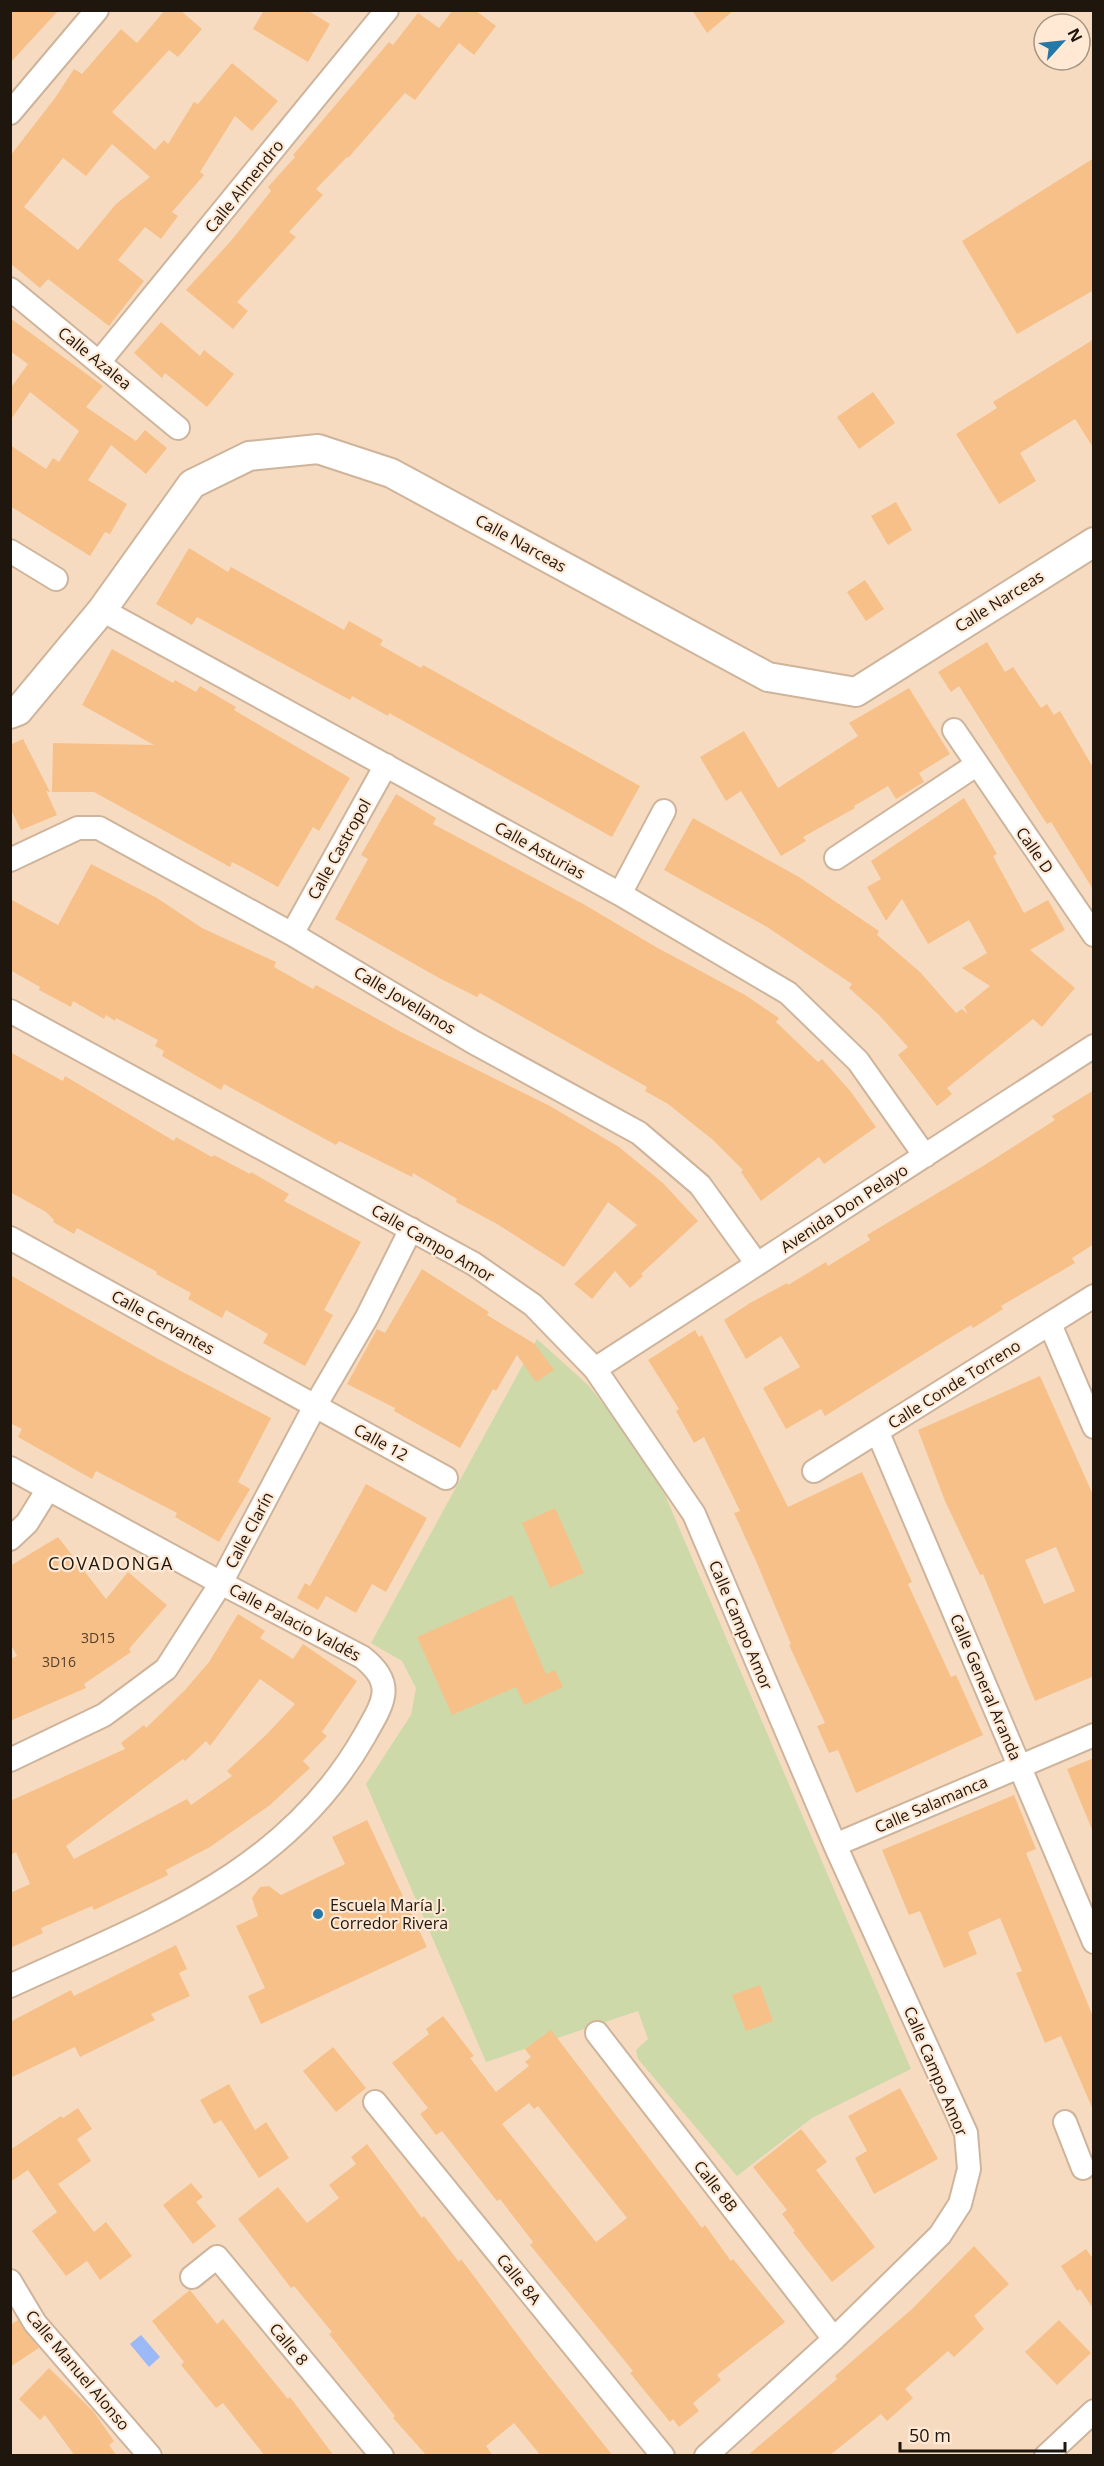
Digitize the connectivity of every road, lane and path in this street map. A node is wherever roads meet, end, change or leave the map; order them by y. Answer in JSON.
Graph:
{"nodes":[{"id":1,"x":97,"y":10,"type":"edge"},
{"id":2,"x":387,"y":10,"type":"edge"},
{"id":3,"x":10,"y":113,"type":"edge"},
{"id":4,"x":10,"y":290,"type":"edge"},
{"id":5,"x":100,"y":361,"type":"junction"},
{"id":6,"x":178,"y":428,"type":"dead end"},
{"id":7,"x":1094,"y":542,"type":"edge"},
{"id":8,"x":10,"y":551,"type":"edge"},
{"id":9,"x":56,"y":579,"type":"dead end"},
{"id":10,"x":102,"y":610,"type":"junction"},
{"id":11,"x":10,"y":714,"type":"edge"},
{"id":12,"x":954,"y":730,"type":"dead end"},
{"id":13,"x":386,"y":765,"type":"junction"},
{"id":14,"x":976,"y":765,"type":"junction"},
{"id":15,"x":664,"y":811,"type":"dead end"},
{"id":16,"x":836,"y":858,"type":"dead end"},
{"id":17,"x":10,"y":860,"type":"edge"},
{"id":18,"x":620,"y":894,"type":"junction"},
{"id":19,"x":292,"y":934,"type":"junction"},
{"id":20,"x":1094,"y":935,"type":"edge"},
{"id":21,"x":10,"y":1011,"type":"edge"},
{"id":22,"x":1094,"y":1046,"type":"edge"},
{"id":23,"x":925,"y":1156,"type":"junction"},
{"id":24,"x":411,"y":1229,"type":"junction"},
{"id":25,"x":10,"y":1238,"type":"edge"},
{"id":26,"x":757,"y":1264,"type":"junction"},
{"id":27,"x":1094,"y":1296,"type":"edge"},
{"id":28,"x":1050,"y":1324,"type":"junction"},
{"id":29,"x":595,"y":1369,"type":"junction"},
{"id":30,"x":315,"y":1406,"type":"junction"},
{"id":31,"x":1094,"y":1427,"type":"edge"},
{"id":32,"x":878,"y":1433,"type":"junction"},
{"id":33,"x":10,"y":1468,"type":"edge"},
{"id":34,"x":814,"y":1471,"type":"dead end"},
{"id":35,"x":447,"y":1478,"type":"dead end"},
{"id":36,"x":48,"y":1489,"type":"junction"},
{"id":37,"x":10,"y":1539,"type":"edge"},
{"id":38,"x":221,"y":1583,"type":"junction"},
{"id":39,"x":1094,"y":1735,"type":"edge"},
{"id":40,"x":10,"y":1760,"type":"edge"},
{"id":41,"x":1019,"y":1767,"type":"junction"},
{"id":42,"x":836,"y":1845,"type":"junction"},
{"id":43,"x":1094,"y":1942,"type":"edge"},
{"id":44,"x":10,"y":1986,"type":"edge"},
{"id":45,"x":597,"y":2033,"type":"dead end"},
{"id":46,"x":375,"y":2102,"type":"dead end"},
{"id":47,"x":1065,"y":2122,"type":"dead end"},
{"id":48,"x":1084,"y":2152,"type":"edge"},
{"id":49,"x":192,"y":2277,"type":"dead end"},
{"id":50,"x":10,"y":2281,"type":"edge"},
{"id":51,"x":834,"y":2339,"type":"junction"},
{"id":52,"x":1094,"y":2411,"type":"edge"},
{"id":53,"x":150,"y":2456,"type":"edge"},
{"id":54,"x":382,"y":2456,"type":"edge"},
{"id":55,"x":663,"y":2456,"type":"edge"},
{"id":56,"x":706,"y":2456,"type":"edge"},
{"id":57,"x":1046,"y":2456,"type":"edge"}],
"edges":[{"from":1,"to":3,"type":"street"},
{"from":2,"to":5,"type":"street","name":"Calle Almendro"},
{"from":4,"to":5,"type":"street","name":"Calle Azalea"},
{"from":5,"to":6,"type":"street","name":"Calle Azalea"},
{"from":7,"to":10,"type":"street","name":"Calle Narceas"},
{"from":8,"to":9,"type":"street"},
{"from":10,"to":11,"type":"street","name":"Calle Narceas"},
{"from":10,"to":13,"type":"street","name":"Calle Asturias"},
{"from":12,"to":14,"type":"street","name":"Calle D"},
{"from":13,"to":18,"type":"street","name":"Calle Asturias"},
{"from":13,"to":19,"type":"street","name":"Calle Castropol"},
{"from":14,"to":16,"type":"street"},
{"from":14,"to":20,"type":"street","name":"Calle D"},
{"from":15,"to":18,"type":"street"},
{"from":17,"to":19,"type":"street","name":"Calle Jovellanos"},
{"from":18,"to":23,"type":"street","name":"Calle Asturias"},
{"from":19,"to":26,"type":"street","name":"Calle Jovellanos"},
{"from":21,"to":24,"type":"street","name":"Calle Campo Amor"},
{"from":22,"to":23,"type":"street","name":"Avenida Don Pelayo"},
{"from":23,"to":26,"type":"street","name":"Avenida Don Pelayo"},
{"from":24,"to":29,"type":"street","name":"Calle Campo Amor"},
{"from":24,"to":30,"type":"street","name":"Calle Clarín"},
{"from":25,"to":30,"type":"street","name":"Calle Cervantes"},
{"from":26,"to":29,"type":"street","name":"Avenida Don Pelayo"},
{"from":27,"to":28,"type":"street","name":"Calle Conde Torreno"},
{"from":28,"to":31,"type":"street"},
{"from":28,"to":32,"type":"street","name":"Calle Conde Torreno"},
{"from":29,"to":42,"type":"street","name":"Calle Campo Amor"},
{"from":30,"to":35,"type":"street","name":"Calle 12"},
{"from":30,"to":38,"type":"street","name":"Calle Clarín"},
{"from":32,"to":34,"type":"street","name":"Calle Conde Torreno"},
{"from":32,"to":41,"type":"street","name":"Calle General Aranda"},
{"from":33,"to":36,"type":"street","name":"Calle Palacio Valdés"},
{"from":36,"to":37,"type":"street"},
{"from":36,"to":38,"type":"street","name":"Calle Palacio Valdés"},
{"from":38,"to":40,"type":"street","name":"Calle Clarín"},
{"from":38,"to":44,"type":"street","name":"Calle Palacio Valdés"},
{"from":39,"to":41,"type":"street","name":"Calle Salamanca"},
{"from":41,"to":42,"type":"street","name":"Calle Salamanca"},
{"from":41,"to":43,"type":"street","name":"Calle General Aranda"},
{"from":42,"to":51,"type":"street","name":"Calle Campo Amor"},
{"from":45,"to":51,"type":"street","name":"Calle 8B"},
{"from":46,"to":55,"type":"street","name":"Calle 8A"},
{"from":47,"to":48,"type":"street"},
{"from":49,"to":54,"type":"street","name":"Calle 8"},
{"from":50,"to":53,"type":"street","name":"Calle Manuel Alonso"},
{"from":51,"to":56,"type":"street","name":"Calle Campo Amor"},
{"from":52,"to":57,"type":"street"}]}
